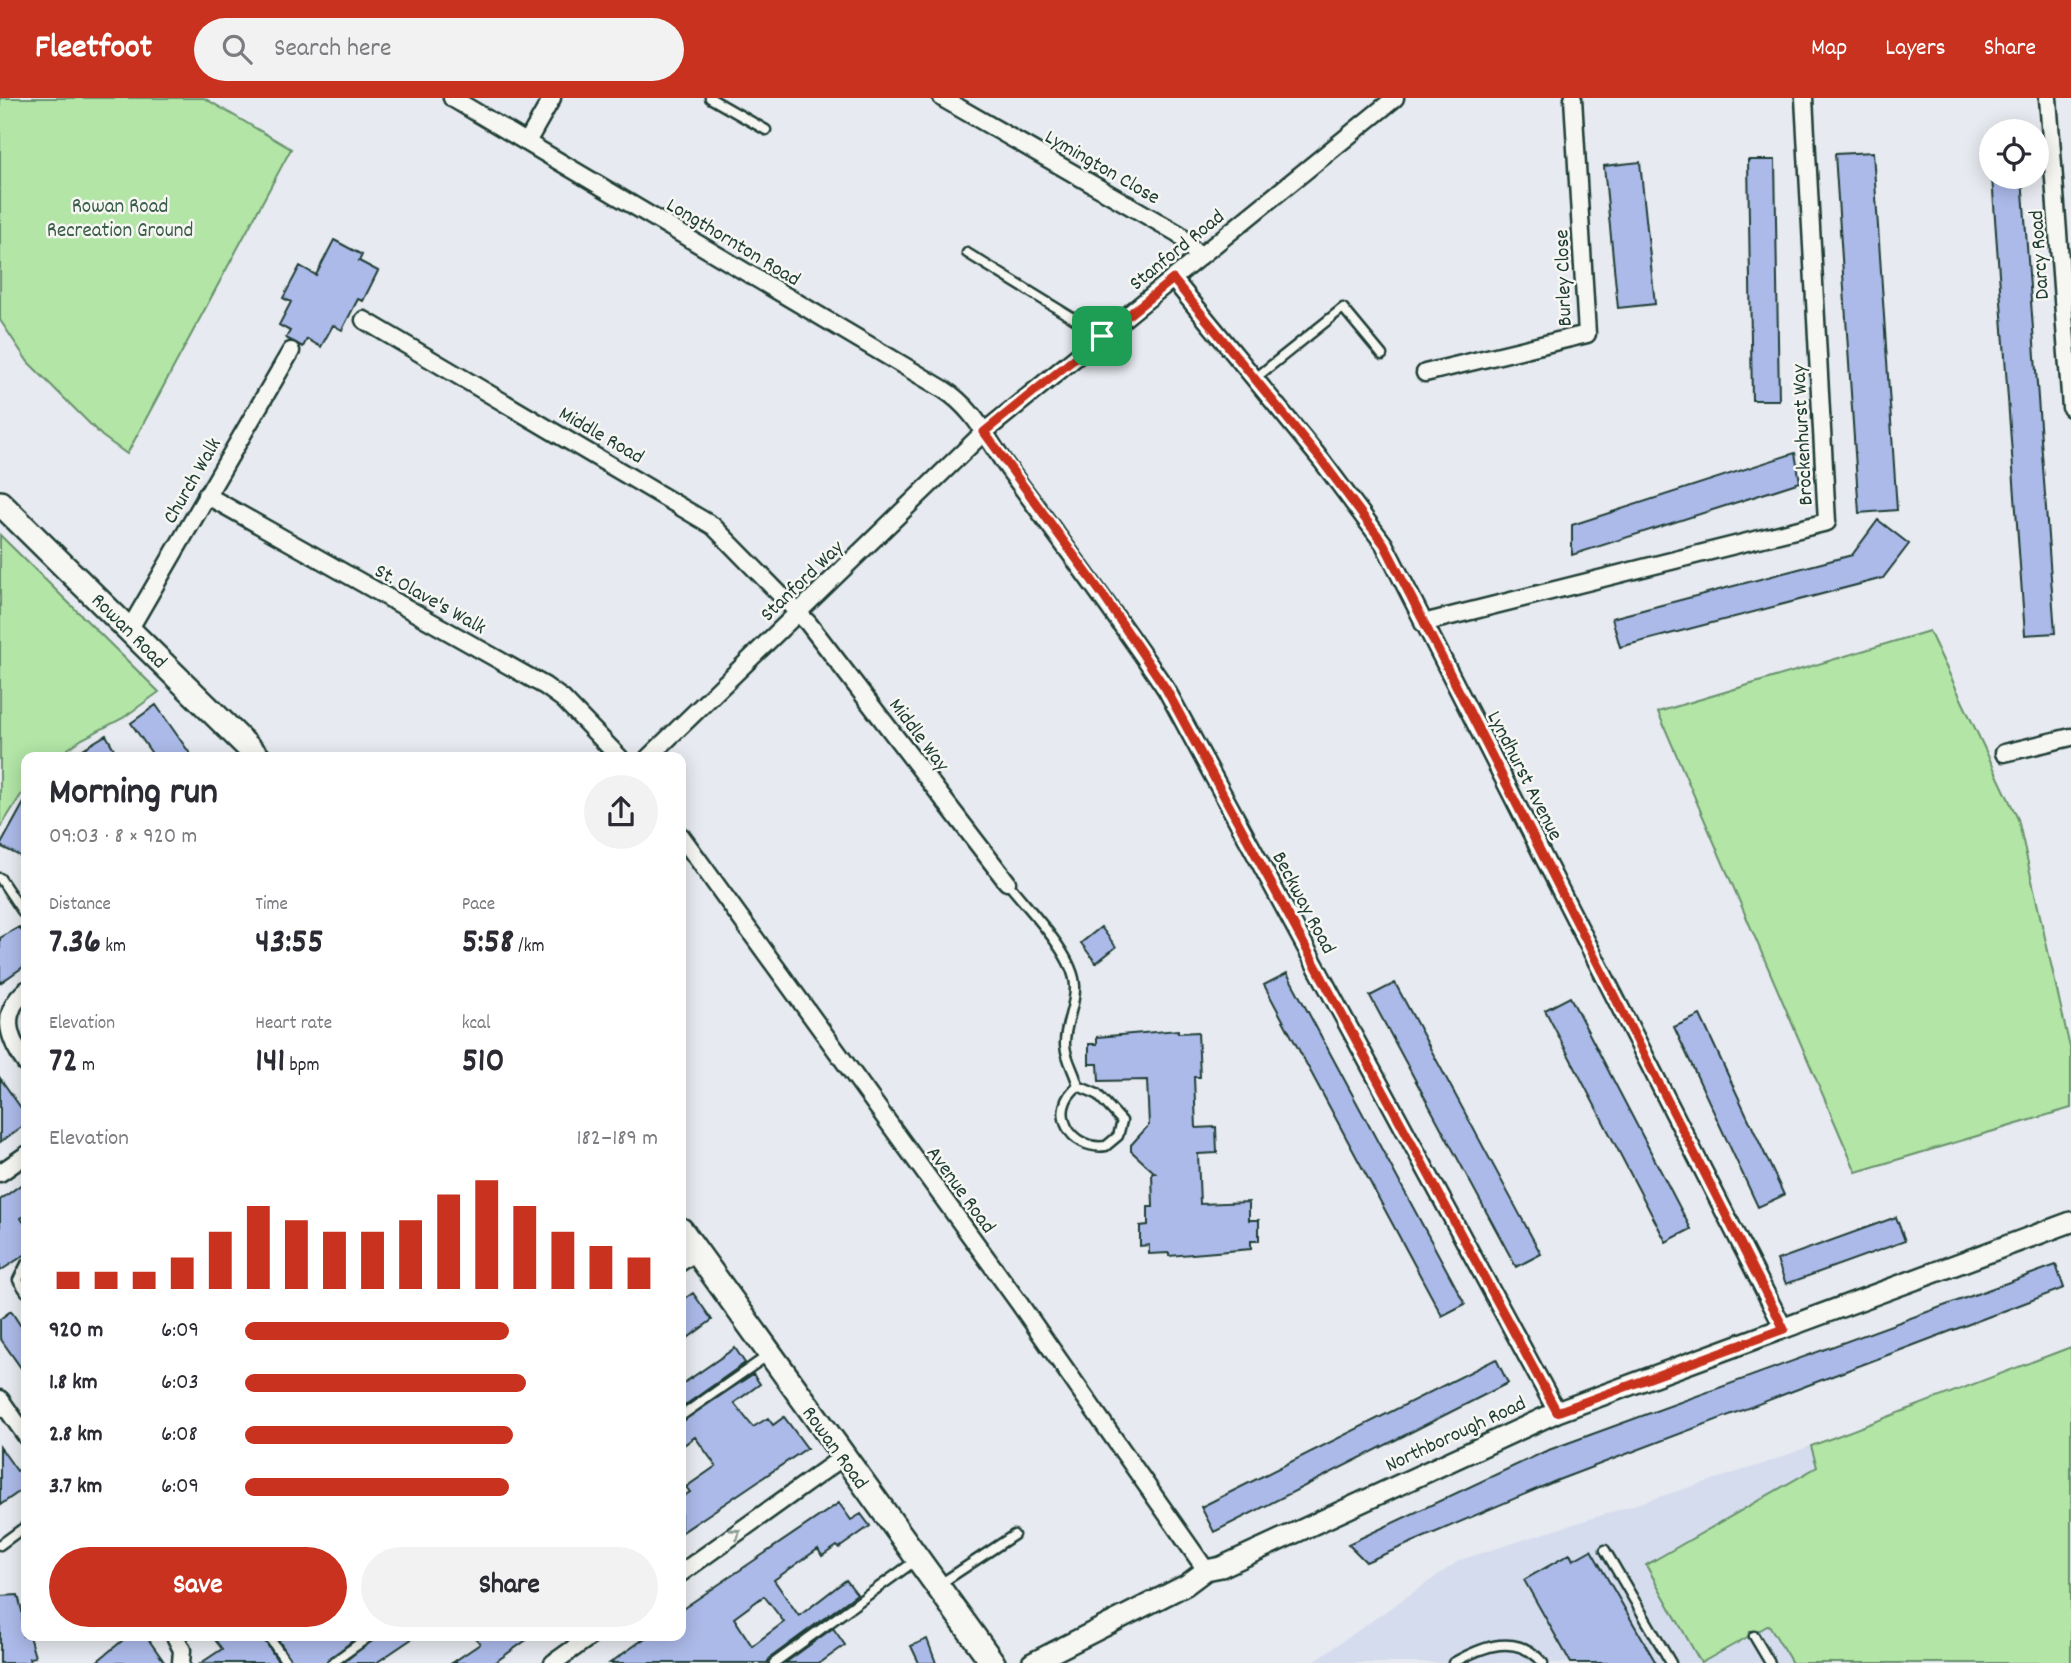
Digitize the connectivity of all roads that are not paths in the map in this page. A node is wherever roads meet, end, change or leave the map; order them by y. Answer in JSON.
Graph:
{"nodes":[{"id":1,"x":452,"y":98,"type":"edge"},
{"id":2,"x":552,"y":98,"type":"edge"},
{"id":3,"x":710,"y":98,"type":"edge"},
{"id":4,"x":942,"y":98,"type":"edge"},
{"id":5,"x":1395,"y":98,"type":"edge"},
{"id":6,"x":1573,"y":98,"type":"edge"},
{"id":7,"x":1804,"y":98,"type":"edge"},
{"id":8,"x":2048,"y":98,"type":"edge"},
{"id":9,"x":766,"y":130,"type":"dead end"},
{"id":10,"x":527,"y":142,"type":"junction"},
{"id":11,"x":967,"y":253,"type":"dead end"},
{"id":12,"x":1199,"y":257,"type":"junction"},
{"id":13,"x":1173,"y":279,"type":"junction"},
{"id":14,"x":364,"y":320,"type":"dead end"},
{"id":15,"x":1102,"y":336,"type":"junction"},
{"id":16,"x":291,"y":351,"type":"dead end"},
{"id":17,"x":1382,"y":355,"type":"dead end"},
{"id":18,"x":1425,"y":373,"type":"dead end"},
{"id":19,"x":1253,"y":380,"type":"junction"},
{"id":20,"x":2071,"y":408,"type":"edge"},
{"id":21,"x":984,"y":432,"type":"junction"},
{"id":22,"x":206,"y":495,"type":"junction"},
{"id":23,"x":0,"y":503,"type":"edge"},
{"id":24,"x":798,"y":613,"type":"junction"},
{"id":25,"x":1423,"y":623,"type":"junction"},
{"id":26,"x":129,"y":630,"type":"junction"},
{"id":27,"x":2071,"y":737,"type":"edge"},
{"id":28,"x":253,"y":752,"type":"edge"},
{"id":29,"x":614,"y":752,"type":"edge"},
{"id":30,"x":654,"y":752,"type":"edge"},
{"id":31,"x":2004,"y":753,"type":"dead end"},
{"id":32,"x":686,"y":843,"type":"edge"},
{"id":33,"x":0,"y":878,"type":"edge"},
{"id":34,"x":1007,"y":882,"type":"joint"},
{"id":35,"x":21,"y":910,"type":"edge"},
{"id":36,"x":21,"y":994,"type":"edge"},
{"id":37,"x":3,"y":1017,"type":"edge"},
{"id":38,"x":21,"y":1056,"type":"edge"},
{"id":39,"x":1078,"y":1086,"type":"junction"},
{"id":40,"x":21,"y":1158,"type":"edge"},
{"id":41,"x":0,"y":1173,"type":"edge"},
{"id":42,"x":2071,"y":1222,"type":"edge"},
{"id":43,"x":688,"y":1256,"type":"edge"},
{"id":44,"x":1784,"y":1329,"type":"junction"},
{"id":45,"x":769,"y":1354,"type":"junction"},
{"id":46,"x":0,"y":1399,"type":"edge"},
{"id":47,"x":686,"y":1412,"type":"edge"},
{"id":48,"x":1557,"y":1412,"type":"junction"},
{"id":49,"x":21,"y":1429,"type":"edge"},
{"id":50,"x":843,"y":1457,"type":"junction"},
{"id":51,"x":21,"y":1530,"type":"edge"},
{"id":52,"x":1014,"y":1535,"type":"dead end"},
{"id":53,"x":0,"y":1545,"type":"edge"},
{"id":54,"x":1605,"y":1550,"type":"dead end"},
{"id":55,"x":918,"y":1560,"type":"junction"},
{"id":56,"x":686,"y":1569,"type":"edge"},
{"id":57,"x":1206,"y":1570,"type":"junction"},
{"id":58,"x":937,"y":1586,"type":"junction"},
{"id":59,"x":1754,"y":1636,"type":"dead end"},
{"id":60,"x":178,"y":1641,"type":"edge"},
{"id":61,"x":272,"y":1641,"type":"edge"},
{"id":62,"x":363,"y":1641,"type":"edge"},
{"id":63,"x":584,"y":1641,"type":"edge"},
{"id":64,"x":181,"y":1663,"type":"edge"},
{"id":65,"x":287,"y":1663,"type":"edge"},
{"id":66,"x":332,"y":1663,"type":"edge"},
{"id":67,"x":553,"y":1663,"type":"edge"},
{"id":68,"x":774,"y":1663,"type":"edge"},
{"id":69,"x":993,"y":1663,"type":"edge"},
{"id":70,"x":1032,"y":1663,"type":"edge"},
{"id":71,"x":1453,"y":1663,"type":"edge"},
{"id":72,"x":1543,"y":1663,"type":"edge"},
{"id":73,"x":1671,"y":1663,"type":"edge"},
{"id":74,"x":1770,"y":1663,"type":"edge"}],
"edges":[{"from":1,"to":10,"type":"street","name":"Longthornton Road"},
{"from":2,"to":10,"type":"street"},
{"from":3,"to":9,"type":"lane"},
{"from":4,"to":12,"type":"street","name":"Lymington Close"},
{"from":5,"to":12,"type":"street","name":"Stanford Road"},
{"from":6,"to":18,"type":"street","name":"Burley Close"},
{"from":7,"to":25,"type":"street","name":"Brockenhurst Way"},
{"from":8,"to":20,"type":"street","name":"Darcy Road"},
{"from":10,"to":21,"type":"street","name":"Longthornton Road"},
{"from":11,"to":15,"type":"lane"},
{"from":12,"to":13,"type":"street","name":"Stanford Road"},
{"from":13,"to":15,"type":"street","name":"Stanford Road"},
{"from":13,"to":19,"type":"street","name":"Lyndhurst Avenue"},
{"from":14,"to":24,"type":"street","name":"Middle Road"},
{"from":15,"to":21,"type":"street","name":"Stanford Road"},
{"from":16,"to":22,"type":"street","name":"Church Walk"},
{"from":17,"to":19,"type":"lane"},
{"from":19,"to":25,"type":"street","name":"Lyndhurst Avenue"},
{"from":21,"to":24,"type":"street","name":"Stanford Way"},
{"from":21,"to":48,"type":"street","name":"Beckway Road"},
{"from":22,"to":26,"type":"street","name":"Church Walk"},
{"from":22,"to":29,"type":"street","name":"St. Olave's Walk"},
{"from":23,"to":26,"type":"main road","name":"Rowan Road"},
{"from":24,"to":30,"type":"street","name":"Stanford Way"},
{"from":24,"to":34,"type":"street","name":"Middle Way"},
{"from":25,"to":44,"type":"street","name":"Lyndhurst Avenue"},
{"from":26,"to":28,"type":"main road","name":"Rowan Road"},
{"from":27,"to":31,"type":"street"},
{"from":32,"to":57,"type":"street","name":"Avenue Road"},
{"from":33,"to":35,"type":"lane"},
{"from":34,"to":39,"type":"lane"},
{"from":36,"to":37,"type":"street"},
{"from":37,"to":38,"type":"street"},
{"from":39,"to":39,"type":"lane"},
{"from":40,"to":41,"type":"street"},
{"from":42,"to":44,"type":"street","name":"Northborough Road"},
{"from":43,"to":45,"type":"main road","name":"Rowan Road"},
{"from":44,"to":48,"type":"street","name":"Northborough Road"},
{"from":45,"to":47,"type":"lane"},
{"from":45,"to":50,"type":"main road","name":"Rowan Road"},
{"from":46,"to":49,"type":"street"},
{"from":48,"to":57,"type":"street","name":"Northborough Road"},
{"from":50,"to":55,"type":"main road","name":"Rowan Road"},
{"from":56,"to":50,"type":"street","one_way":true},
{"from":51,"to":53,"type":"lane"},
{"from":52,"to":58,"type":"lane"},
{"from":54,"to":73,"type":"lane"},
{"from":55,"to":58,"type":"main road","name":"Rowan Road"},
{"from":55,"to":68,"type":"lane"},
{"from":57,"to":70,"type":"street","name":"Northborough Road"},
{"from":58,"to":69,"type":"main road","name":"Rowan Road"},
{"from":59,"to":74,"type":"lane"},
{"from":60,"to":64,"type":"street"},
{"from":61,"to":65,"type":"lane"},
{"from":62,"to":66,"type":"lane"},
{"from":63,"to":67,"type":"street"},
{"from":71,"to":72,"type":"lane"}]}
